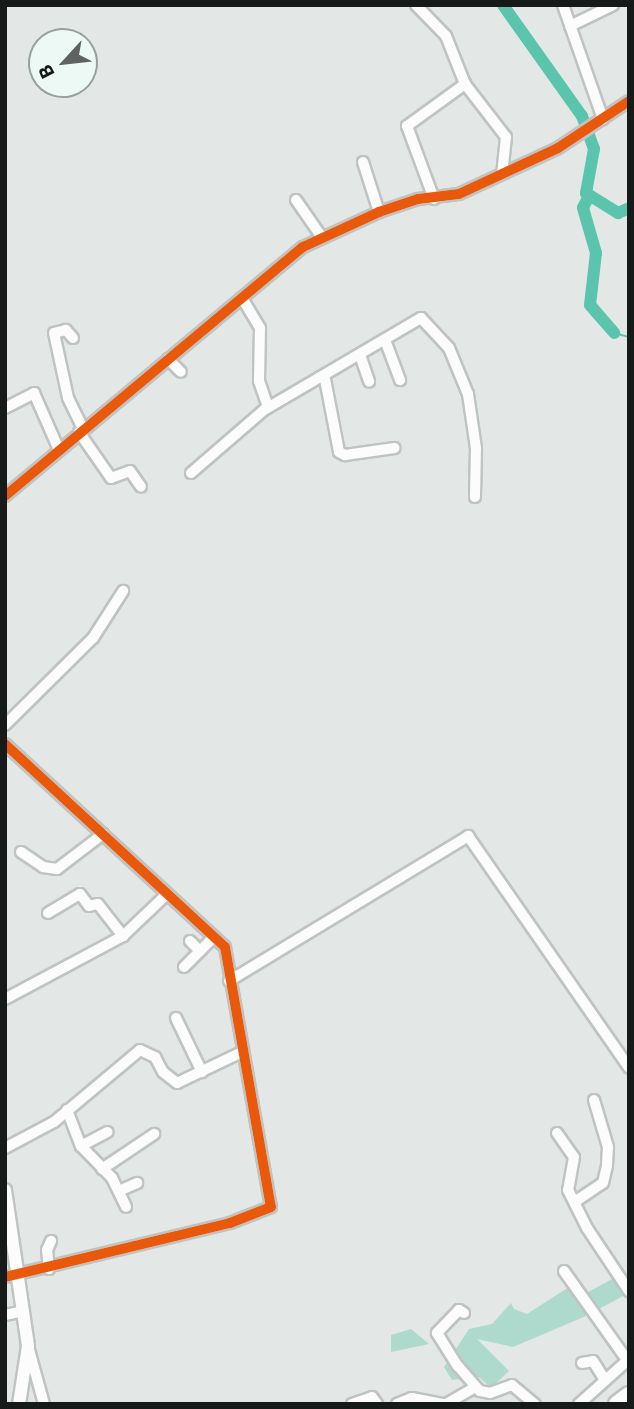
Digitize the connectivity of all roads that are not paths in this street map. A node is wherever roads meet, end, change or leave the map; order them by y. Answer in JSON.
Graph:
{"nodes":[{"id":1,"x":416,"y":5,"type":"edge"},
{"id":2,"x":563,"y":5,"type":"edge"},
{"id":3,"x":613,"y":5,"type":"edge"},
{"id":4,"x":570,"y":26,"type":"junction"},
{"id":5,"x":465,"y":84,"type":"junction"},
{"id":6,"x":629,"y":101,"type":"edge"},
{"id":7,"x":600,"y":121,"type":"junction"},
{"id":8,"x":363,"y":162,"type":"dead end"},
{"id":9,"x":502,"y":173,"type":"junction"},
{"id":10,"x":434,"y":199,"type":"junction"},
{"id":11,"x":296,"y":200,"type":"dead end"},
{"id":12,"x":379,"y":212,"type":"junction"},
{"id":13,"x":321,"y":236,"type":"junction"},
{"id":14,"x":242,"y":298,"type":"junction"},
{"id":15,"x":73,"y":338,"type":"dead end"},
{"id":16,"x":385,"y":340,"type":"junction"},
{"id":17,"x":360,"y":355,"type":"junction"},
{"id":18,"x":167,"y":359,"type":"junction"},
{"id":19,"x":181,"y":372,"type":"dead end"},
{"id":20,"x":320,"y":377,"type":"junction"},
{"id":21,"x":400,"y":380,"type":"dead end"},
{"id":22,"x":369,"y":381,"type":"dead end"},
{"id":23,"x":268,"y":407,"type":"junction"},
{"id":24,"x":5,"y":408,"type":"edge"},
{"id":25,"x":81,"y":431,"type":"junction"},
{"id":26,"x":395,"y":448,"type":"dead end"},
{"id":27,"x":59,"y":450,"type":"junction"},
{"id":28,"x":191,"y":473,"type":"dead end"},
{"id":29,"x":141,"y":487,"type":"dead end"},
{"id":30,"x":5,"y":496,"type":"edge"},
{"id":31,"x":475,"y":497,"type":"dead end"},
{"id":32,"x":123,"y":591,"type":"dead end"},
{"id":33,"x":5,"y":725,"type":"edge"},
{"id":34,"x":5,"y":744,"type":"edge"},
{"id":35,"x":103,"y":834,"type":"junction"},
{"id":36,"x":21,"y":852,"type":"dead end"},
{"id":37,"x":167,"y":894,"type":"junction"},
{"id":38,"x":48,"y":912,"type":"dead end"},
{"id":39,"x":123,"y":936,"type":"junction"},
{"id":40,"x":214,"y":937,"type":"junction"},
{"id":41,"x":190,"y":941,"type":"dead end"},
{"id":42,"x":200,"y":951,"type":"junction"},
{"id":43,"x":184,"y":967,"type":"dead end"},
{"id":44,"x":229,"y":981,"type":"junction"},
{"id":45,"x":5,"y":999,"type":"edge"},
{"id":46,"x":176,"y":1018,"type":"dead end"},
{"id":47,"x":242,"y":1052,"type":"junction"},
{"id":48,"x":629,"y":1068,"type":"edge"},
{"id":49,"x":202,"y":1072,"type":"junction"},
{"id":50,"x":594,"y":1100,"type":"dead end"},
{"id":51,"x":67,"y":1110,"type":"junction"},
{"id":52,"x":107,"y":1132,"type":"dead end"},
{"id":53,"x":557,"y":1133,"type":"dead end"},
{"id":54,"x":154,"y":1134,"type":"dead end"},
{"id":55,"x":81,"y":1146,"type":"junction"},
{"id":56,"x":5,"y":1147,"type":"edge"},
{"id":57,"x":102,"y":1169,"type":"junction"},
{"id":58,"x":136,"y":1183,"type":"dead end"},
{"id":59,"x":5,"y":1190,"type":"edge"},
{"id":60,"x":119,"y":1191,"type":"junction"},
{"id":61,"x":576,"y":1201,"type":"junction"},
{"id":62,"x":126,"y":1207,"type":"dead end"},
{"id":63,"x":51,"y":1241,"type":"dead end"},
{"id":64,"x":49,"y":1269,"type":"junction"},
{"id":65,"x":564,"y":1271,"type":"dead end"},
{"id":66,"x":19,"y":1275,"type":"junction"},
{"id":67,"x":5,"y":1277,"type":"edge"},
{"id":68,"x":629,"y":1291,"type":"edge"},
{"id":69,"x":24,"y":1311,"type":"junction"},
{"id":70,"x":464,"y":1313,"type":"dead end"},
{"id":71,"x":5,"y":1315,"type":"edge"},
{"id":72,"x":28,"y":1346,"type":"junction"},
{"id":73,"x":628,"y":1359,"type":"edge"},
{"id":74,"x":586,"y":1360,"type":"dead end"},
{"id":75,"x":605,"y":1380,"type":"junction"},
{"id":76,"x":476,"y":1387,"type":"junction"},
{"id":77,"x":629,"y":1395,"type":"edge"},
{"id":78,"x":19,"y":1404,"type":"edge"},
{"id":79,"x":44,"y":1404,"type":"edge"},
{"id":80,"x":352,"y":1404,"type":"edge"},
{"id":81,"x":377,"y":1404,"type":"edge"},
{"id":82,"x":397,"y":1404,"type":"edge"},
{"id":83,"x":444,"y":1404,"type":"edge"},
{"id":84,"x":535,"y":1404,"type":"edge"},
{"id":85,"x":579,"y":1404,"type":"edge"},
{"id":86,"x":617,"y":1404,"type":"edge"}],
"edges":[{"from":1,"to":5,"type":"street"},
{"from":2,"to":4,"type":"street"},
{"from":3,"to":4,"type":"street"},
{"from":4,"to":7,"type":"street"},
{"from":5,"to":9,"type":"street"},
{"from":5,"to":10,"type":"street"},
{"from":6,"to":7,"type":"street"},
{"from":7,"to":9,"type":"street"},
{"from":8,"to":12,"type":"street"},
{"from":9,"to":10,"type":"street"},
{"from":10,"to":12,"type":"street"},
{"from":11,"to":13,"type":"street"},
{"from":12,"to":13,"type":"street"},
{"from":13,"to":14,"type":"street"},
{"from":14,"to":18,"type":"street"},
{"from":14,"to":23,"type":"street"},
{"from":15,"to":25,"type":"street"},
{"from":16,"to":17,"type":"street"},
{"from":16,"to":21,"type":"street"},
{"from":16,"to":31,"type":"street"},
{"from":17,"to":20,"type":"street"},
{"from":17,"to":22,"type":"street"},
{"from":18,"to":19,"type":"street"},
{"from":18,"to":25,"type":"street"},
{"from":20,"to":23,"type":"street"},
{"from":20,"to":26,"type":"street"},
{"from":23,"to":28,"type":"street"},
{"from":24,"to":27,"type":"street"},
{"from":25,"to":27,"type":"street"},
{"from":25,"to":29,"type":"street"},
{"from":27,"to":30,"type":"street"},
{"from":32,"to":33,"type":"street"},
{"from":34,"to":35,"type":"street"},
{"from":35,"to":36,"type":"street"},
{"from":35,"to":37,"type":"street"},
{"from":37,"to":39,"type":"street"},
{"from":37,"to":40,"type":"street"},
{"from":38,"to":39,"type":"street"},
{"from":39,"to":45,"type":"street"},
{"from":40,"to":42,"type":"street"},
{"from":40,"to":44,"type":"street"},
{"from":41,"to":42,"type":"street"},
{"from":42,"to":43,"type":"street"},
{"from":44,"to":47,"type":"street"},
{"from":44,"to":48,"type":"street"},
{"from":46,"to":49,"type":"street"},
{"from":47,"to":49,"type":"street"},
{"from":47,"to":64,"type":"street"},
{"from":49,"to":51,"type":"street"},
{"from":50,"to":61,"type":"street"},
{"from":51,"to":55,"type":"street"},
{"from":51,"to":56,"type":"street"},
{"from":52,"to":55,"type":"street"},
{"from":53,"to":61,"type":"street"},
{"from":54,"to":57,"type":"street"},
{"from":55,"to":57,"type":"street"},
{"from":57,"to":60,"type":"street"},
{"from":58,"to":60,"type":"street"},
{"from":59,"to":66,"type":"main road"},
{"from":60,"to":62,"type":"street"},
{"from":61,"to":68,"type":"street"},
{"from":63,"to":64,"type":"street"},
{"from":64,"to":66,"type":"street"},
{"from":65,"to":73,"type":"street"},
{"from":66,"to":67,"type":"street"},
{"from":66,"to":69,"type":"main road"},
{"from":69,"to":71,"type":"street"},
{"from":69,"to":72,"type":"main road"},
{"from":70,"to":76,"type":"street"},
{"from":72,"to":78,"type":"main road"},
{"from":72,"to":79,"type":"street"},
{"from":73,"to":75,"type":"street"},
{"from":74,"to":75,"type":"street"},
{"from":75,"to":85,"type":"street"},
{"from":76,"to":83,"type":"street"},
{"from":76,"to":84,"type":"street"},
{"from":77,"to":86,"type":"highway"},
{"from":80,"to":81,"type":"street"},
{"from":82,"to":83,"type":"street"}]}
